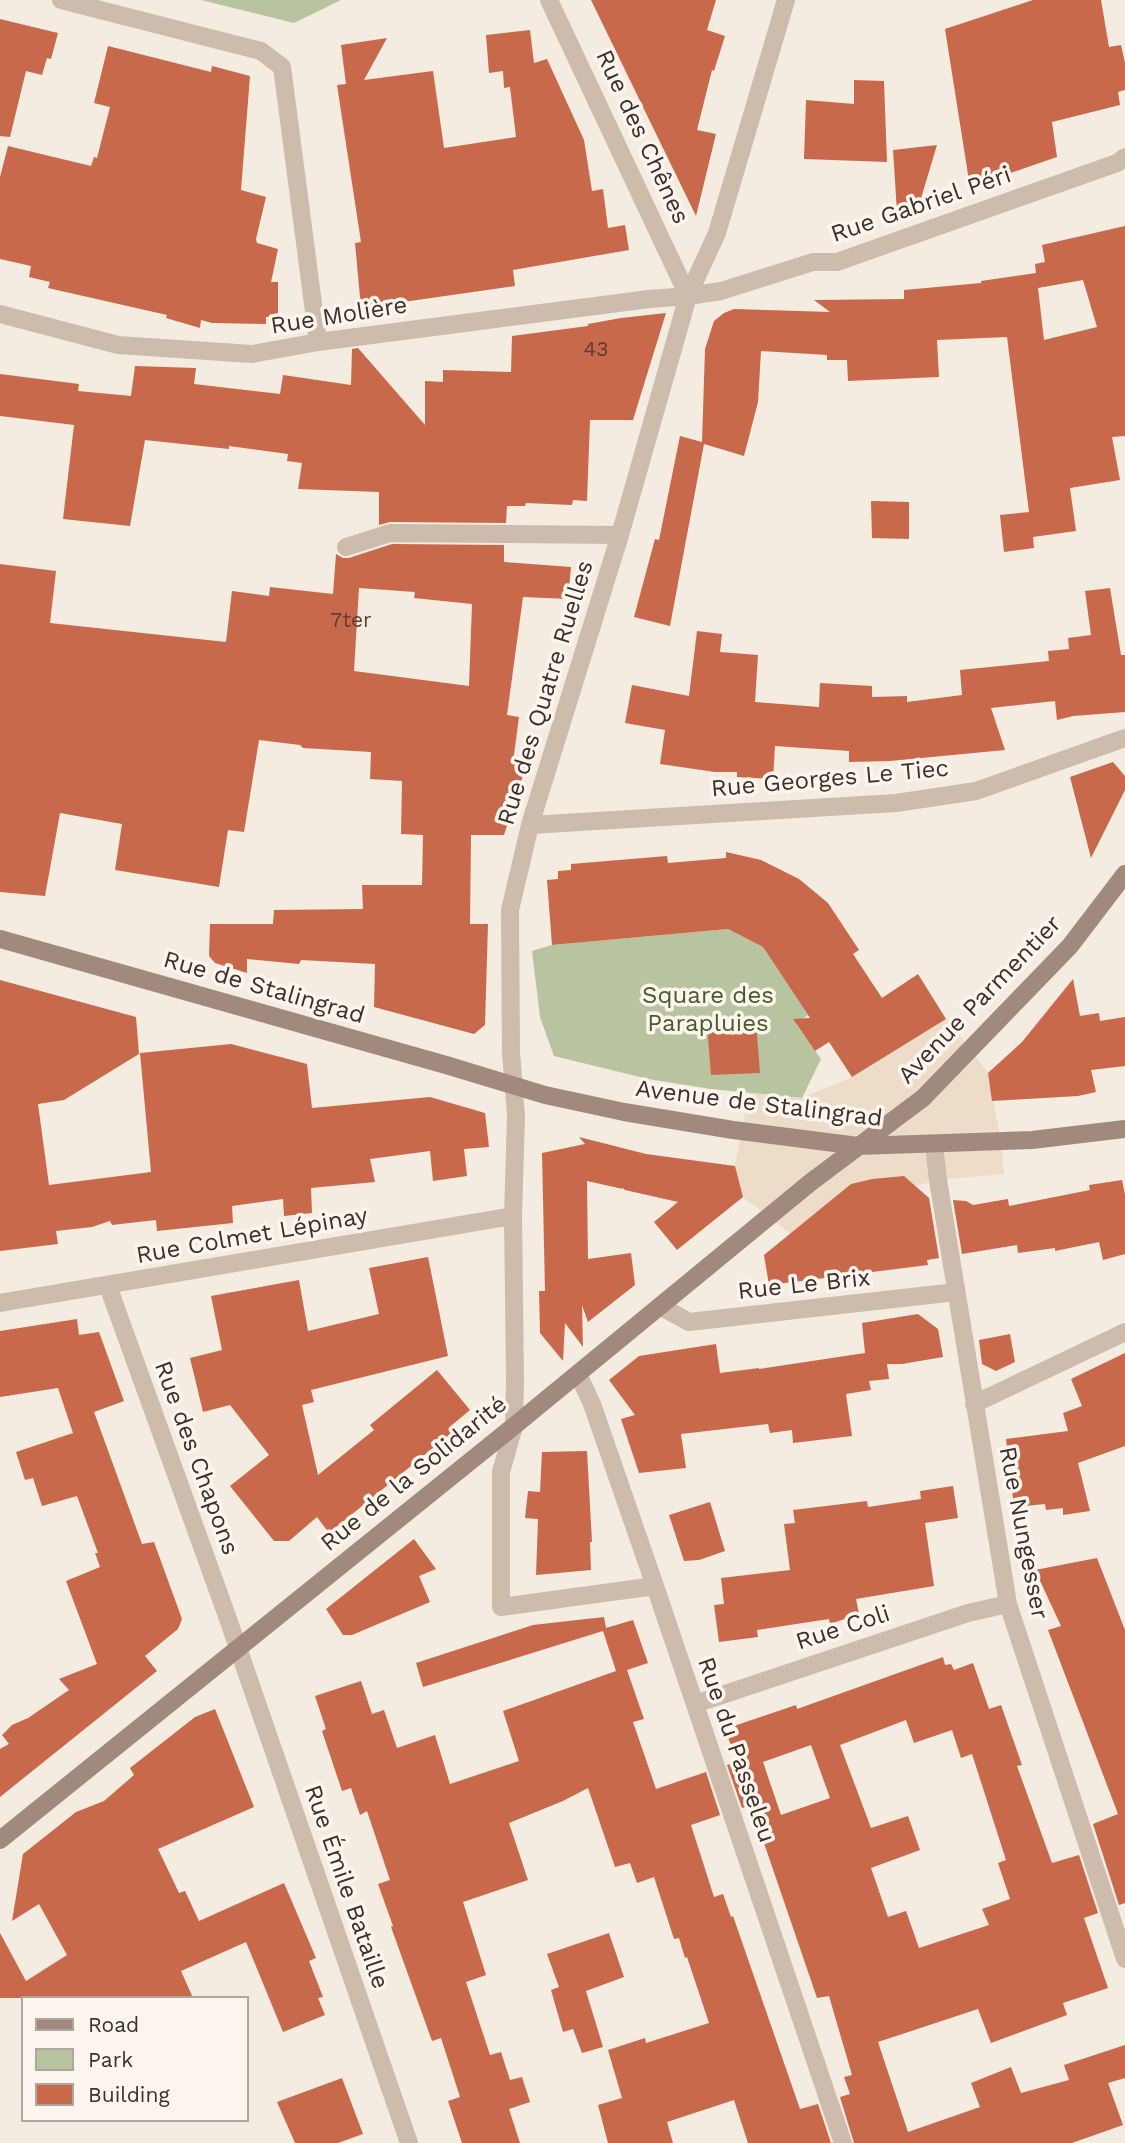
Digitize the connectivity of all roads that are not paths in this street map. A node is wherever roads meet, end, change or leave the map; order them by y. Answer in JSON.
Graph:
{"nodes":[{"id":1,"x":61,"y":0,"type":"edge"},
{"id":2,"x":549,"y":0,"type":"edge"},
{"id":3,"x":786,"y":0,"type":"edge"},
{"id":4,"x":1125,"y":157,"type":"edge"},
{"id":5,"x":688,"y":296,"type":"junction"},
{"id":6,"x":0,"y":314,"type":"edge"},
{"id":7,"x":318,"y":342,"type":"junction"},
{"id":8,"x":620,"y":535,"type":"junction"},
{"id":9,"x":346,"y":547,"type":"dead end"},
{"id":10,"x":1125,"y":738,"type":"edge"},
{"id":11,"x":530,"y":825,"type":"junction"},
{"id":12,"x":1125,"y":874,"type":"edge"},
{"id":13,"x":0,"y":939,"type":"edge"},
{"id":14,"x":514,"y":1086,"type":"junction"},
{"id":15,"x":1125,"y":1129,"type":"edge"},
{"id":16,"x":934,"y":1145,"type":"junction"},
{"id":17,"x":858,"y":1146,"type":"junction"},
{"id":18,"x":513,"y":1216,"type":"junction"},
{"id":19,"x":108,"y":1286,"type":"junction"},
{"id":20,"x":956,"y":1292,"type":"junction"},
{"id":21,"x":0,"y":1303,"type":"edge"},
{"id":22,"x":660,"y":1306,"type":"junction"},
{"id":23,"x":1125,"y":1332,"type":"edge"},
{"id":24,"x":579,"y":1374,"type":"junction"},
{"id":25,"x":975,"y":1404,"type":"junction"},
{"id":26,"x":514,"y":1426,"type":"junction"},
{"id":27,"x":655,"y":1586,"type":"junction"},
{"id":28,"x":1008,"y":1604,"type":"junction"},
{"id":29,"x":237,"y":1648,"type":"junction"},
{"id":30,"x":695,"y":1704,"type":"junction"},
{"id":31,"x":0,"y":1840,"type":"edge"},
{"id":32,"x":1125,"y":1959,"type":"edge"},
{"id":33,"x":410,"y":2143,"type":"edge"},
{"id":34,"x":842,"y":2143,"type":"edge"}],
"edges":[{"from":1,"to":7,"type":"street"},
{"from":2,"to":5,"type":"street","name":"Rue des Chênes"},
{"from":3,"to":5,"type":"street","name":"Rue des Quatre Ruelles"},
{"from":4,"to":5,"type":"street","name":"Rue Gabriel Péri"},
{"from":5,"to":7,"type":"street","name":"Rue Molière"},
{"from":5,"to":8,"type":"street","name":"Rue des Quatre Ruelles"},
{"from":6,"to":7,"type":"street","name":"Rue Molière"},
{"from":8,"to":9,"type":"street"},
{"from":8,"to":11,"type":"street","name":"Rue des Quatre Ruelles"},
{"from":10,"to":11,"type":"street","name":"Rue Georges Le Tiec"},
{"from":11,"to":14,"type":"street","name":"Rue des Quatre Ruelles"},
{"from":12,"to":17,"type":"street","name":"Avenue Parmentier"},
{"from":13,"to":14,"type":"street","name":"Rue de Stalingrad"},
{"from":14,"to":17,"type":"street","name":"Avenue de Stalingrad"},
{"from":14,"to":18,"type":"street","name":"Rue des Quatre Ruelles"},
{"from":15,"to":16,"type":"street","name":"Avenue de Stalingrad"},
{"from":16,"to":17,"type":"street","name":"Avenue de Stalingrad"},
{"from":16,"to":20,"type":"street","name":"Rue Nungesser"},
{"from":17,"to":22,"type":"street","name":"Rue de la Solidarité"},
{"from":18,"to":19,"type":"street","name":"Rue Colmet Lépinay"},
{"from":18,"to":26,"type":"street","name":"Rue des Quatre Ruelles"},
{"from":19,"to":21,"type":"street","name":"Rue Colmet Lépinay"},
{"from":19,"to":29,"type":"street","name":"Rue des Chapons"},
{"from":20,"to":22,"type":"street","name":"Rue Le Brix"},
{"from":20,"to":25,"type":"street","name":"Rue Nungesser"},
{"from":22,"to":24,"type":"street","name":"Rue de la Solidarité"},
{"from":23,"to":25,"type":"street"},
{"from":24,"to":26,"type":"street","name":"Rue de la Solidarité"},
{"from":24,"to":27,"type":"street","name":"Rue du Passeleu"},
{"from":25,"to":28,"type":"street","name":"Rue Nungesser"},
{"from":26,"to":27,"type":"street","name":"Rue des Quatre Ruelles"},
{"from":26,"to":29,"type":"street","name":"Rue de la Solidarité"},
{"from":27,"to":30,"type":"street","name":"Rue du Passeleu"},
{"from":28,"to":30,"type":"street","name":"Rue Coli"},
{"from":28,"to":32,"type":"street","name":"Rue Nungesser"},
{"from":29,"to":31,"type":"street","name":"Rue de la Solidarité"},
{"from":29,"to":33,"type":"street","name":"Rue Émile Bataille"},
{"from":30,"to":34,"type":"street","name":"Rue du Passeleu"}]}
